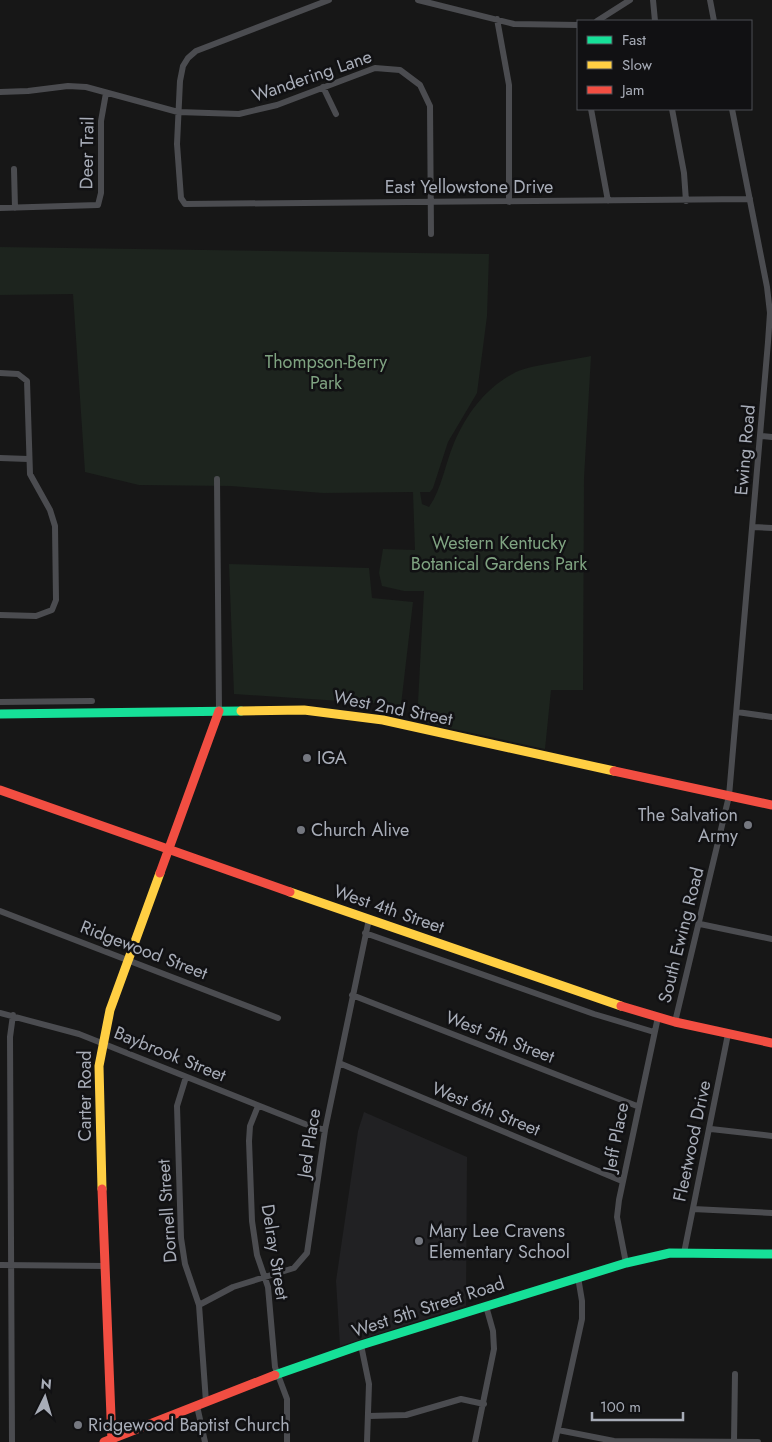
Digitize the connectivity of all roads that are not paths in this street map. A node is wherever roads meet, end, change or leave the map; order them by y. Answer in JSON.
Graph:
{"nodes":[{"id":1,"x":329,"y":0,"type":"edge"},
{"id":2,"x":418,"y":0,"type":"edge"},
{"id":3,"x":630,"y":0,"type":"edge"},
{"id":4,"x":653,"y":0,"type":"edge"},
{"id":5,"x":710,"y":0,"type":"edge"},
{"id":6,"x":497,"y":20,"type":"junction"},
{"id":7,"x":600,"y":20,"type":"edge"},
{"id":8,"x":655,"y":20,"type":"edge"},
{"id":9,"x":714,"y":20,"type":"edge"},
{"id":10,"x":577,"y":25,"type":"edge"},
{"id":11,"x":323,"y":87,"type":"junction"},
{"id":12,"x":0,"y":92,"type":"edge"},
{"id":13,"x":106,"y":92,"type":"junction"},
{"id":14,"x":590,"y":110,"type":"edge"},
{"id":15,"x":672,"y":110,"type":"edge"},
{"id":16,"x":732,"y":110,"type":"edge"},
{"id":17,"x":178,"y":112,"type":"junction"},
{"id":18,"x":336,"y":114,"type":"dead end"},
{"id":19,"x":14,"y":169,"type":"dead end"},
{"id":20,"x":750,"y":199,"type":"junction"},
{"id":21,"x":608,"y":201,"type":"junction"},
{"id":22,"x":686,"y":201,"type":"junction"},
{"id":23,"x":432,"y":202,"type":"junction"},
{"id":24,"x":509,"y":202,"type":"junction"},
{"id":25,"x":0,"y":208,"type":"edge"},
{"id":26,"x":15,"y":208,"type":"junction"},
{"id":27,"x":431,"y":234,"type":"dead end"},
{"id":28,"x":770,"y":342,"type":"edge"},
{"id":29,"x":0,"y":373,"type":"edge"},
{"id":30,"x":761,"y":436,"type":"junction"},
{"id":31,"x":772,"y":436,"type":"edge"},
{"id":32,"x":0,"y":458,"type":"edge"},
{"id":33,"x":28,"y":459,"type":"junction"},
{"id":34,"x":217,"y":479,"type":"dead end"},
{"id":35,"x":753,"y":527,"type":"junction"},
{"id":36,"x":772,"y":528,"type":"edge"},
{"id":37,"x":0,"y":615,"type":"edge"},
{"id":38,"x":92,"y":700,"type":"dead end"},
{"id":39,"x":67,"y":701,"type":"junction"},
{"id":40,"x":0,"y":702,"type":"edge"},
{"id":41,"x":219,"y":711,"type":"junction"},
{"id":42,"x":737,"y":712,"type":"junction"},
{"id":43,"x":66,"y":713,"type":"junction"},
{"id":44,"x":0,"y":714,"type":"edge"},
{"id":45,"x":772,"y":717,"type":"edge"},
{"id":46,"x":0,"y":790,"type":"edge"},
{"id":47,"x":729,"y":796,"type":"junction"},
{"id":48,"x":772,"y":805,"type":"edge"},
{"id":49,"x":167,"y":849,"type":"junction"},
{"id":50,"x":0,"y":911,"type":"edge"},
{"id":51,"x":369,"y":919,"type":"junction"},
{"id":52,"x":700,"y":924,"type":"junction"},
{"id":53,"x":365,"y":933,"type":"junction"},
{"id":54,"x":772,"y":939,"type":"edge"},
{"id":55,"x":127,"y":960,"type":"junction"},
{"id":56,"x":352,"y":995,"type":"junction"},
{"id":57,"x":0,"y":1012,"type":"edge"},
{"id":58,"x":13,"y":1015,"type":"junction"},
{"id":59,"x":658,"y":1017,"type":"junction"},
{"id":60,"x":278,"y":1018,"type":"dead end"},
{"id":61,"x":675,"y":1022,"type":"junction"},
{"id":62,"x":654,"y":1032,"type":"junction"},
{"id":63,"x":728,"y":1034,"type":"junction"},
{"id":64,"x":102,"y":1043,"type":"junction"},
{"id":65,"x":772,"y":1043,"type":"edge"},
{"id":66,"x":339,"y":1063,"type":"junction"},
{"id":67,"x":186,"y":1077,"type":"junction"},
{"id":68,"x":258,"y":1106,"type":"junction"},
{"id":69,"x":637,"y":1106,"type":"junction"},
{"id":70,"x":710,"y":1129,"type":"junction"},
{"id":71,"x":326,"y":1130,"type":"junction"},
{"id":72,"x":772,"y":1136,"type":"edge"},
{"id":73,"x":622,"y":1181,"type":"junction"},
{"id":74,"x":693,"y":1209,"type":"junction"},
{"id":75,"x":772,"y":1213,"type":"edge"},
{"id":76,"x":684,"y":1253,"type":"junction"},
{"id":77,"x":772,"y":1254,"type":"edge"},
{"id":78,"x":626,"y":1263,"type":"junction"},
{"id":79,"x":0,"y":1265,"type":"edge"},
{"id":80,"x":10,"y":1265,"type":"junction"},
{"id":81,"x":106,"y":1266,"type":"junction"},
{"id":82,"x":265,"y":1276,"type":"junction"},
{"id":83,"x":578,"y":1277,"type":"junction"},
{"id":84,"x":199,"y":1305,"type":"junction"},
{"id":85,"x":486,"y":1306,"type":"junction"},
{"id":86,"x":361,"y":1345,"type":"junction"},
{"id":87,"x":277,"y":1374,"type":"junction"},
{"id":88,"x":734,"y":1374,"type":"dead end"},
{"id":89,"x":201,"y":1404,"type":"junction"},
{"id":90,"x":484,"y":1404,"type":"junction"},
{"id":91,"x":369,"y":1416,"type":"junction"},
{"id":92,"x":558,"y":1430,"type":"junction"},
{"id":93,"x":110,"y":1441,"type":"edge"},
{"id":94,"x":12,"y":1442,"type":"edge"},
{"id":95,"x":206,"y":1442,"type":"edge"},
{"id":96,"x":287,"y":1442,"type":"edge"},
{"id":97,"x":368,"y":1442,"type":"edge"},
{"id":98,"x":475,"y":1442,"type":"edge"},
{"id":99,"x":555,"y":1442,"type":"edge"},
{"id":100,"x":734,"y":1442,"type":"edge"},
{"id":101,"x":758,"y":1442,"type":"edge"}],
"edges":[{"from":1,"to":17,"type":"street"},
{"from":2,"to":6,"type":"street"},
{"from":3,"to":7,"type":"street"},
{"from":4,"to":8,"type":"street"},
{"from":5,"to":9,"type":"street"},
{"from":6,"to":10,"type":"street"},
{"from":6,"to":24,"type":"street"},
{"from":11,"to":17,"type":"street","name":"Wandering Lane"},
{"from":11,"to":18,"type":"street"},
{"from":11,"to":23,"type":"street","name":"Wandering Lane"},
{"from":12,"to":13,"type":"street","name":"Wandering Lane"},
{"from":13,"to":17,"type":"street","name":"Wandering Lane"},
{"from":13,"to":26,"type":"street","name":"Deer Trail"},
{"from":14,"to":21,"type":"street"},
{"from":15,"to":22,"type":"street"},
{"from":16,"to":20,"type":"street","name":"Ewing Road"},
{"from":17,"to":23,"type":"street","name":"East Yellowstone Drive"},
{"from":19,"to":26,"type":"street"},
{"from":20,"to":22,"type":"street","name":"East Yellowstone Drive"},
{"from":20,"to":28,"type":"street","name":"Ewing Road"},
{"from":21,"to":22,"type":"street","name":"East Yellowstone Drive"},
{"from":21,"to":24,"type":"street","name":"East Yellowstone Drive"},
{"from":23,"to":24,"type":"street","name":"East Yellowstone Drive"},
{"from":23,"to":27,"type":"street","name":"Wandering Lane"},
{"from":25,"to":26,"type":"street","name":"Deer Trail"},
{"from":28,"to":30,"type":"street","name":"Ewing Road"},
{"from":29,"to":33,"type":"street"},
{"from":30,"to":31,"type":"street"},
{"from":30,"to":35,"type":"street","name":"Ewing Road"},
{"from":32,"to":33,"type":"street"},
{"from":33,"to":37,"type":"street"},
{"from":34,"to":41,"type":"street"},
{"from":35,"to":36,"type":"street"},
{"from":35,"to":42,"type":"street","name":"Ewing Road"},
{"from":38,"to":39,"type":"street"},
{"from":39,"to":40,"type":"street"},
{"from":39,"to":43,"type":"street"},
{"from":41,"to":43,"type":"main road","name":"West 2nd Street"},
{"from":41,"to":47,"type":"main road","name":"West 2nd Street"},
{"from":41,"to":49,"type":"main road","name":"Carter Road"},
{"from":42,"to":45,"type":"street"},
{"from":42,"to":47,"type":"street","name":"Ewing Road"},
{"from":43,"to":44,"type":"main road","name":"West 2nd Street"},
{"from":46,"to":49,"type":"main road","name":"West 4th Street"},
{"from":47,"to":48,"type":"main road","name":"West 2nd Street"},
{"from":47,"to":52,"type":"street","name":"South Ewing Road"},
{"from":49,"to":51,"type":"main road","name":"West 4th Street"},
{"from":49,"to":55,"type":"main road","name":"Carter Road"},
{"from":50,"to":55,"type":"street","name":"Ridgewood Street"},
{"from":51,"to":53,"type":"street","name":"Jed Place"},
{"from":51,"to":59,"type":"main road","name":"West 4th Street"},
{"from":52,"to":54,"type":"street"},
{"from":52,"to":61,"type":"street","name":"South Ewing Road"},
{"from":53,"to":56,"type":"street","name":"Jed Place"},
{"from":53,"to":62,"type":"street","name":"West 4th Street"},
{"from":55,"to":60,"type":"street","name":"Ridgewood Street"},
{"from":55,"to":64,"type":"main road","name":"Carter Road"},
{"from":56,"to":66,"type":"street","name":"Jed Place"},
{"from":56,"to":69,"type":"street","name":"West 5th Street"},
{"from":57,"to":58,"type":"street","name":"Baybrook Street"},
{"from":58,"to":64,"type":"street","name":"Baybrook Street"},
{"from":58,"to":80,"type":"street"},
{"from":59,"to":61,"type":"main road","name":"West 4th Street"},
{"from":59,"to":62,"type":"street","name":"Jeff Place"},
{"from":61,"to":63,"type":"main road","name":"West 4th Street"},
{"from":62,"to":69,"type":"street","name":"Jeff Place"},
{"from":63,"to":65,"type":"main road","name":"West 4th Street"},
{"from":63,"to":70,"type":"street","name":"Fleetwood Drive"},
{"from":64,"to":67,"type":"street","name":"Baybrook Street"},
{"from":64,"to":81,"type":"main road","name":"Carter Road"},
{"from":66,"to":71,"type":"street","name":"Jed Place"},
{"from":66,"to":73,"type":"street","name":"West 6th Street"},
{"from":67,"to":68,"type":"street","name":"Baybrook Street"},
{"from":67,"to":84,"type":"street","name":"Dornell Street"},
{"from":68,"to":71,"type":"street","name":"Baybrook Street"},
{"from":68,"to":82,"type":"street","name":"Delray Street"},
{"from":69,"to":73,"type":"street","name":"Jeff Place"},
{"from":70,"to":72,"type":"street"},
{"from":70,"to":74,"type":"street","name":"Fleetwood Drive"},
{"from":71,"to":82,"type":"street","name":"Jed Place"},
{"from":73,"to":78,"type":"street","name":"Jeff Place"},
{"from":74,"to":75,"type":"street"},
{"from":74,"to":76,"type":"street","name":"Fleetwood Drive"},
{"from":76,"to":77,"type":"main road","name":"West 5th Street Road"},
{"from":76,"to":78,"type":"main road","name":"West 5th Street Road"},
{"from":78,"to":83,"type":"main road","name":"West 5th Street Road"},
{"from":79,"to":80,"type":"street"},
{"from":80,"to":81,"type":"street"},
{"from":80,"to":94,"type":"street"},
{"from":81,"to":93,"type":"main road","name":"Carter Road"},
{"from":82,"to":84,"type":"street","name":"Jed Place"},
{"from":82,"to":87,"type":"street","name":"Delray Street"},
{"from":83,"to":85,"type":"main road","name":"West 5th Street Road"},
{"from":83,"to":92,"type":"street"},
{"from":84,"to":89,"type":"street","name":"Dornell Street"},
{"from":85,"to":86,"type":"main road","name":"West 5th Street Road"},
{"from":85,"to":90,"type":"street"},
{"from":86,"to":87,"type":"main road","name":"West 5th Street Road"},
{"from":86,"to":91,"type":"street"},
{"from":87,"to":89,"type":"main road","name":"West 5th Street Road"},
{"from":87,"to":96,"type":"street","name":"Delray Street"},
{"from":88,"to":100,"type":"street"},
{"from":89,"to":93,"type":"main road","name":"West 5th Street Road"},
{"from":89,"to":95,"type":"street","name":"Dornell Street"},
{"from":90,"to":91,"type":"street"},
{"from":90,"to":98,"type":"street"},
{"from":91,"to":97,"type":"street"},
{"from":92,"to":99,"type":"street"},
{"from":92,"to":100,"type":"street"},
{"from":100,"to":101,"type":"street"}]}
